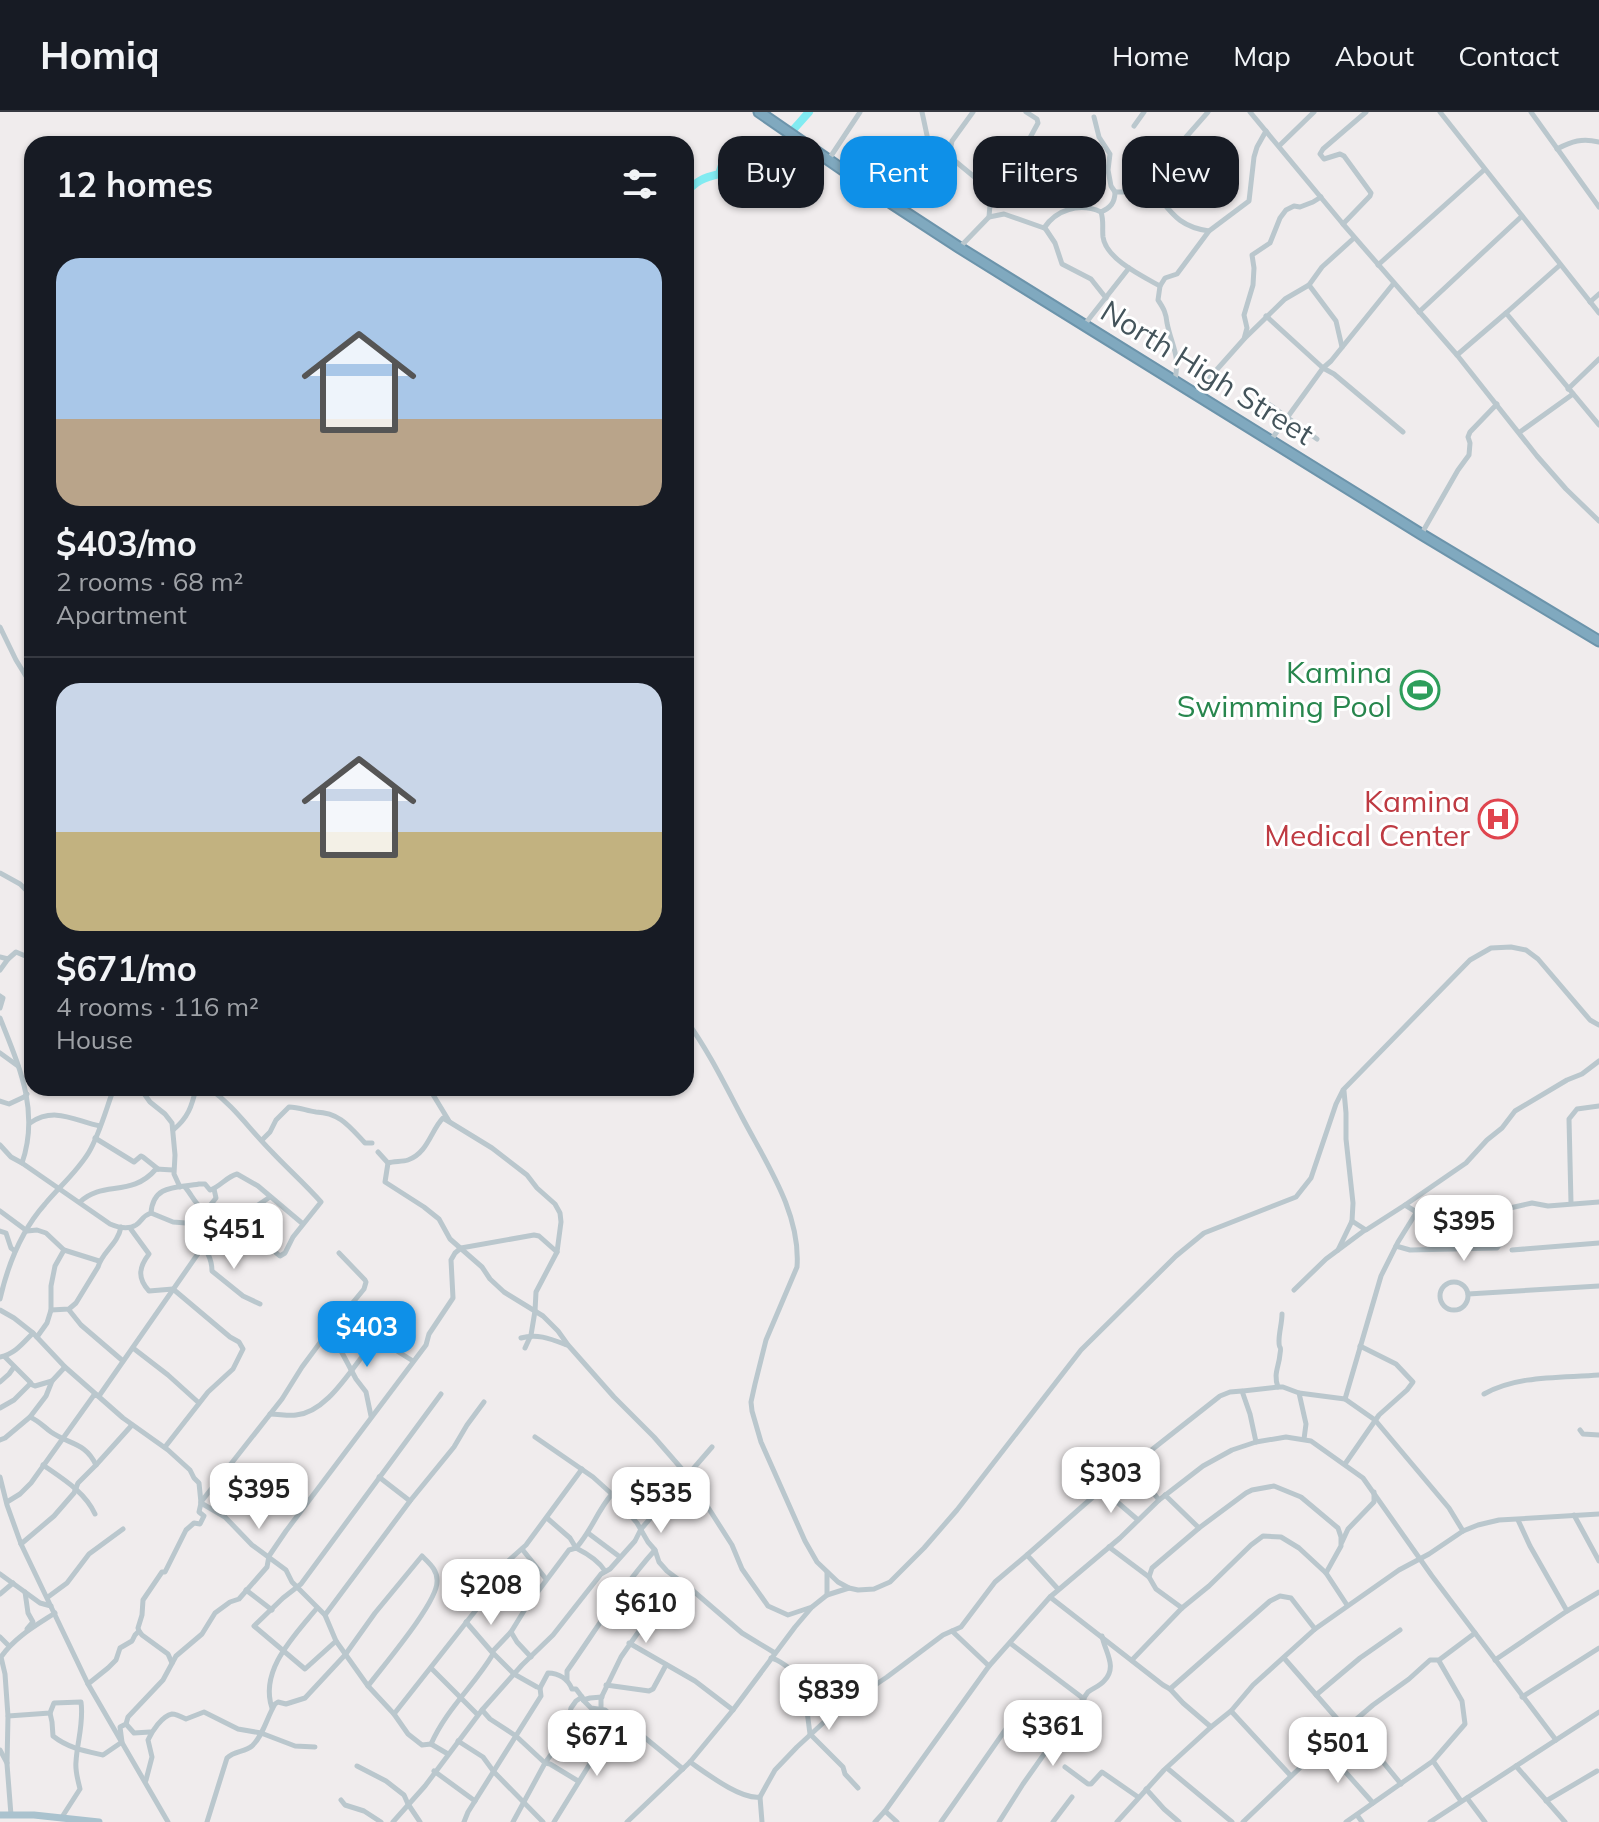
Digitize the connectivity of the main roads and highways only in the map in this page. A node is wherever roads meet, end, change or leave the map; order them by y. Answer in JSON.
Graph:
{"nodes":[{"id":1,"x":759,"y":112,"type":"edge"},
{"id":2,"x":1599,"y":641,"type":"edge"},
{"id":3,"x":0,"y":1815,"type":"edge"},
{"id":4,"x":57,"y":1819,"type":"edge"},
{"id":5,"x":99,"y":1822,"type":"edge"}],
"edges":[{"from":1,"to":2,"type":"highway","name":"North High Street"},
{"from":3,"to":4,"type":"main road"},
{"from":4,"to":5,"type":"main road"}]}
